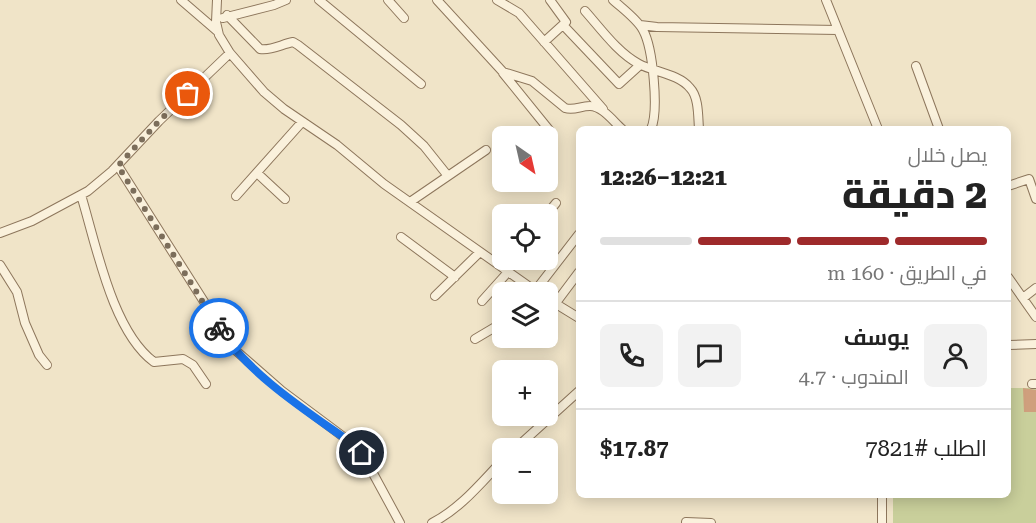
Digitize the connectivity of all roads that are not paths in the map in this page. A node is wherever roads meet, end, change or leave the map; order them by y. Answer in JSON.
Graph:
{"nodes":[{"id":1,"x":181,"y":0,"type":"edge"},
{"id":2,"x":217,"y":0,"type":"edge"},
{"id":3,"x":286,"y":0,"type":"edge"},
{"id":4,"x":319,"y":0,"type":"edge"},
{"id":5,"x":388,"y":0,"type":"edge"},
{"id":6,"x":437,"y":0,"type":"edge"},
{"id":7,"x":497,"y":0,"type":"edge"},
{"id":8,"x":550,"y":0,"type":"edge"},
{"id":9,"x":613,"y":0,"type":"edge"},
{"id":10,"x":826,"y":0,"type":"edge"},
{"id":11,"x":585,"y":11,"type":"dead end"},
{"id":12,"x":227,"y":15,"type":"junction"},
{"id":13,"x":404,"y":18,"type":"dead end"},
{"id":14,"x":563,"y":25,"type":"junction"},
{"id":15,"x":640,"y":25,"type":"junction"},
{"id":16,"x":217,"y":27,"type":"junction"},
{"id":17,"x":838,"y":30,"type":"junction"},
{"id":18,"x":544,"y":42,"type":"junction"},
{"id":19,"x":230,"y":53,"type":"junction"},
{"id":20,"x":640,"y":64,"type":"junction"},
{"id":21,"x":916,"y":66,"type":"dead end"},
{"id":22,"x":651,"y":68,"type":"junction"},
{"id":23,"x":503,"y":72,"type":"junction"},
{"id":24,"x":421,"y":84,"type":"dead end"},
{"id":25,"x":609,"y":116,"type":"junction"},
{"id":26,"x":302,"y":122,"type":"junction"},
{"id":27,"x":546,"y":126,"type":"edge"},
{"id":28,"x":619,"y":126,"type":"edge"},
{"id":29,"x":652,"y":126,"type":"edge"},
{"id":30,"x":699,"y":126,"type":"edge"},
{"id":31,"x":877,"y":126,"type":"edge"},
{"id":32,"x":938,"y":126,"type":"edge"},
{"id":33,"x":486,"y":150,"type":"dead end"},
{"id":34,"x":118,"y":166,"type":"junction"},
{"id":35,"x":257,"y":173,"type":"junction"},
{"id":36,"x":448,"y":176,"type":"junction"},
{"id":37,"x":1011,"y":185,"type":"edge"},
{"id":38,"x":81,"y":195,"type":"junction"},
{"id":39,"x":236,"y":196,"type":"dead end"},
{"id":40,"x":285,"y":199,"type":"dead end"},
{"id":41,"x":1036,"y":199,"type":"edge"},
{"id":42,"x":410,"y":202,"type":"junction"},
{"id":43,"x":0,"y":232,"type":"edge"},
{"id":44,"x":401,"y":237,"type":"dead end"},
{"id":45,"x":576,"y":238,"type":"edge"},
{"id":46,"x":480,"y":252,"type":"junction"},
{"id":47,"x":0,"y":265,"type":"edge"},
{"id":48,"x":507,"y":271,"type":"junction"},
{"id":49,"x":576,"y":275,"type":"edge"},
{"id":50,"x":455,"y":277,"type":"junction"},
{"id":51,"x":1011,"y":281,"type":"edge"},
{"id":52,"x":522,"y":282,"type":"edge"},
{"id":53,"x":543,"y":282,"type":"edge"},
{"id":54,"x":1036,"y":288,"type":"edge"},
{"id":55,"x":558,"y":294,"type":"edge"},
{"id":56,"x":435,"y":296,"type":"dead end"},
{"id":57,"x":1023,"y":298,"type":"junction"},
{"id":58,"x":482,"y":301,"type":"dead end"},
{"id":59,"x":558,"y":305,"type":"edge"},
{"id":60,"x":576,"y":316,"type":"edge"},
{"id":61,"x":1036,"y":317,"type":"edge"},
{"id":62,"x":492,"y":329,"type":"edge"},
{"id":63,"x":475,"y":339,"type":"dead end"},
{"id":64,"x":1036,"y":344,"type":"edge"},
{"id":65,"x":1011,"y":345,"type":"edge"},
{"id":66,"x":47,"y":365,"type":"dead end"},
{"id":67,"x":206,"y":384,"type":"dead end"},
{"id":68,"x":576,"y":394,"type":"edge"},
{"id":69,"x":527,"y":438,"type":"edge"},
{"id":70,"x":492,"y":473,"type":"edge"},
{"id":71,"x":882,"y":498,"type":"edge"},
{"id":72,"x":445,"y":520,"type":"edge"},
{"id":73,"x":686,"y":522,"type":"edge"},
{"id":74,"x":400,"y":523,"type":"edge"},
{"id":75,"x":432,"y":523,"type":"edge"},
{"id":76,"x":711,"y":523,"type":"edge"},
{"id":77,"x":882,"y":523,"type":"edge"}],
"edges":[{"from":1,"to":16,"type":"street"},
{"from":2,"to":16,"type":"street"},
{"from":3,"to":12,"type":"street"},
{"from":4,"to":24,"type":"street"},
{"from":5,"to":13,"type":"street"},
{"from":6,"to":23,"type":"street"},
{"from":7,"to":18,"type":"street"},
{"from":8,"to":14,"type":"street"},
{"from":9,"to":15,"type":"street"},
{"from":10,"to":17,"type":"street"},
{"from":11,"to":20,"type":"street"},
{"from":12,"to":16,"type":"street"},
{"from":12,"to":36,"type":"street"},
{"from":14,"to":18,"type":"street"},
{"from":14,"to":20,"type":"street"},
{"from":15,"to":17,"type":"street"},
{"from":15,"to":22,"type":"street"},
{"from":16,"to":19,"type":"street"},
{"from":17,"to":31,"type":"street"},
{"from":18,"to":25,"type":"street"},
{"from":19,"to":26,"type":"street"},
{"from":19,"to":34,"type":"street"},
{"from":20,"to":22,"type":"street"},
{"from":21,"to":32,"type":"street"},
{"from":22,"to":29,"type":"street"},
{"from":22,"to":30,"type":"street"},
{"from":23,"to":25,"type":"street"},
{"from":23,"to":27,"type":"street"},
{"from":25,"to":28,"type":"street"},
{"from":26,"to":35,"type":"street"},
{"from":26,"to":42,"type":"street"},
{"from":33,"to":36,"type":"street"},
{"from":34,"to":38,"type":"street"},
{"from":34,"to":74,"type":"street"},
{"from":35,"to":39,"type":"street"},
{"from":35,"to":40,"type":"street"},
{"from":36,"to":42,"type":"street"},
{"from":37,"to":41,"type":"street"},
{"from":38,"to":43,"type":"street"},
{"from":38,"to":67,"type":"street"},
{"from":42,"to":46,"type":"street"},
{"from":44,"to":50,"type":"street"},
{"from":45,"to":53,"type":"street"},
{"from":46,"to":48,"type":"street"},
{"from":46,"to":50,"type":"street"},
{"from":47,"to":66,"type":"street"},
{"from":48,"to":52,"type":"street"},
{"from":48,"to":58,"type":"street"},
{"from":49,"to":55,"type":"street"},
{"from":50,"to":56,"type":"street"},
{"from":51,"to":57,"type":"street"},
{"from":54,"to":57,"type":"street"},
{"from":57,"to":61,"type":"street"},
{"from":59,"to":60,"type":"street"},
{"from":62,"to":63,"type":"street"},
{"from":64,"to":65,"type":"street"},
{"from":68,"to":69,"type":"street"},
{"from":70,"to":72,"type":"street"},
{"from":71,"to":77,"type":"street"},
{"from":72,"to":75,"type":"street"},
{"from":73,"to":76,"type":"street"}]}
